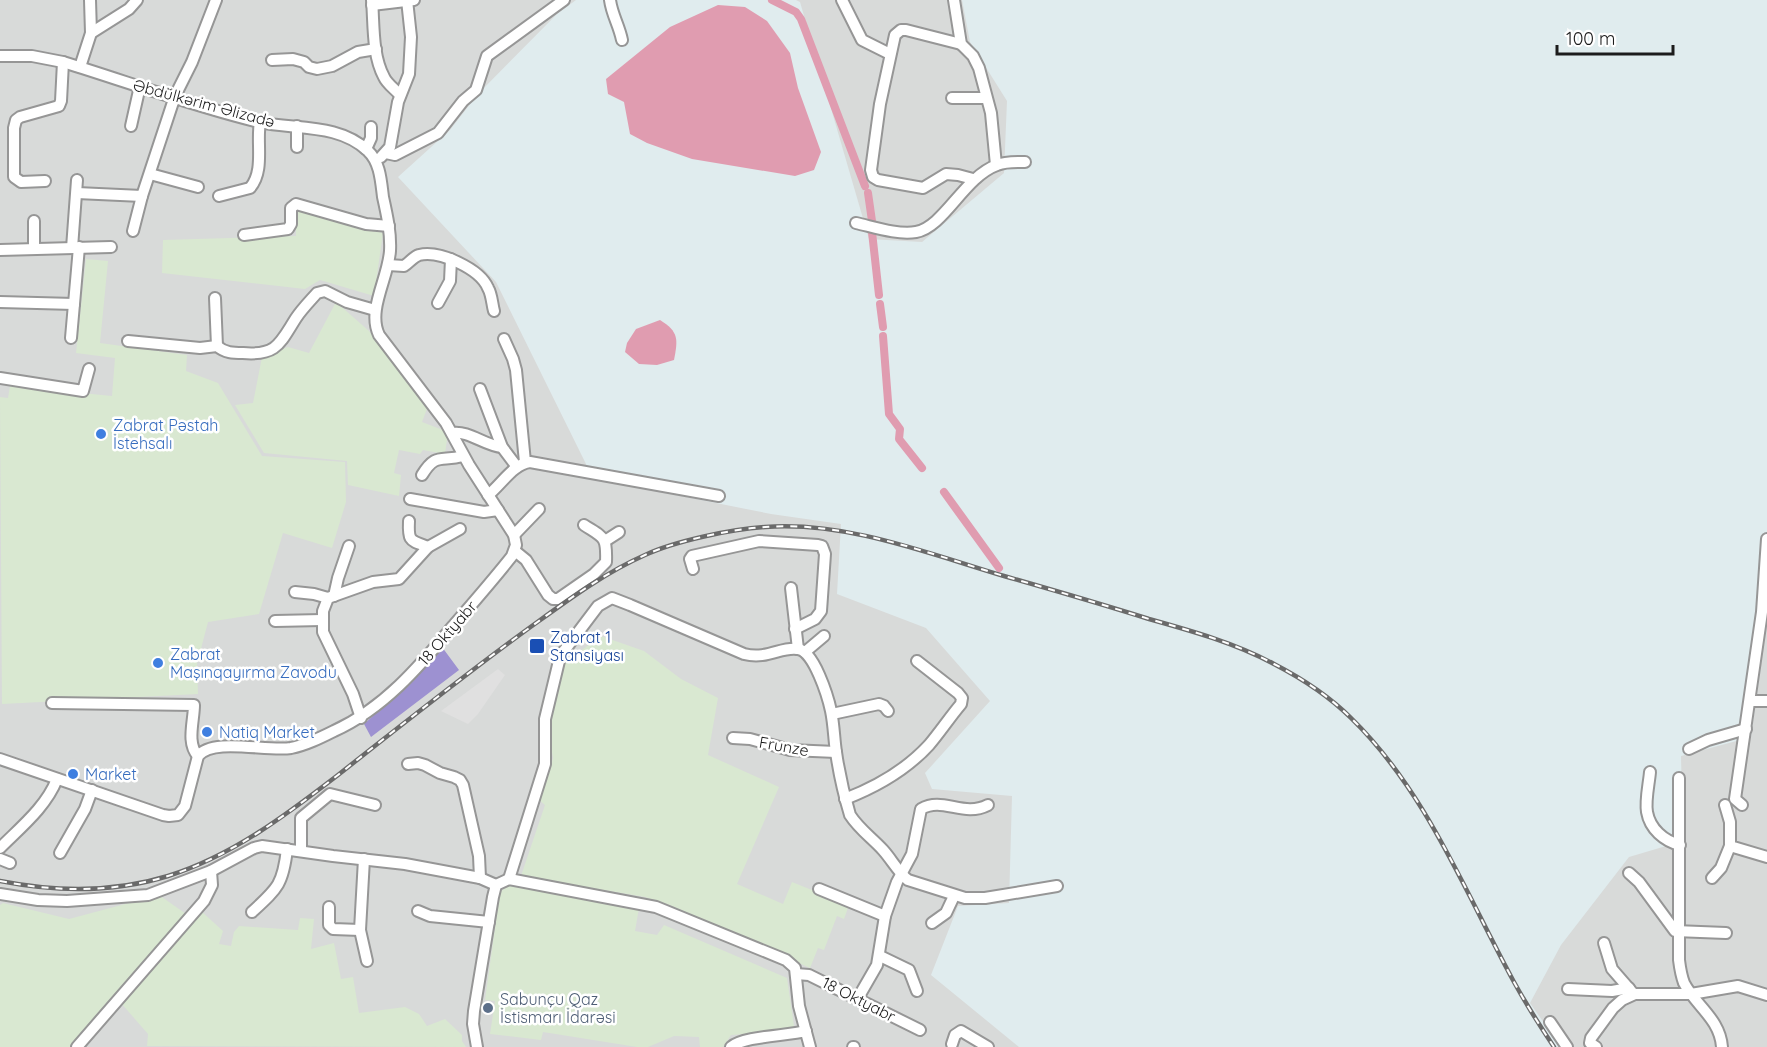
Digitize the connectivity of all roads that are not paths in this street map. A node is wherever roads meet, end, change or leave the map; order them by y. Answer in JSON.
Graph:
{"nodes":[{"id":1,"x":90,"y":0,"type":"edge"},
{"id":2,"x":136,"y":0,"type":"edge"},
{"id":3,"x":216,"y":0,"type":"edge"},
{"id":4,"x":409,"y":0,"type":"edge"},
{"id":5,"x":564,"y":0,"type":"edge"},
{"id":6,"x":610,"y":0,"type":"edge"},
{"id":7,"x":842,"y":0,"type":"edge"},
{"id":8,"x":954,"y":0,"type":"edge"},
{"id":9,"x":372,"y":3,"type":"edge"},
{"id":10,"x":91,"y":33,"type":"junction"},
{"id":11,"x":622,"y":40,"type":"dead end"},
{"id":12,"x":961,"y":44,"type":"junction"},
{"id":13,"x":376,"y":48,"type":"junction"},
{"id":14,"x":890,"y":54,"type":"junction"},
{"id":15,"x":0,"y":56,"type":"edge"},
{"id":16,"x":272,"y":60,"type":"dead end"},
{"id":17,"x":63,"y":62,"type":"junction"},
{"id":18,"x":80,"y":67,"type":"junction"},
{"id":19,"x":140,"y":86,"type":"junction"},
{"id":20,"x":400,"y":95,"type":"junction"},
{"id":21,"x":175,"y":96,"type":"junction"},
{"id":22,"x":952,"y":98,"type":"dead end"},
{"id":23,"x":986,"y":98,"type":"junction"},
{"id":24,"x":260,"y":122,"type":"junction"},
{"id":25,"x":131,"y":126,"type":"dead end"},
{"id":26,"x":297,"y":126,"type":"junction"},
{"id":27,"x":371,"y":127,"type":"dead end"},
{"id":28,"x":297,"y":147,"type":"dead end"},
{"id":29,"x":366,"y":149,"type":"junction"},
{"id":30,"x":386,"y":153,"type":"junction"},
{"id":31,"x":375,"y":160,"type":"junction"},
{"id":32,"x":1025,"y":162,"type":"dead end"},
{"id":33,"x":996,"y":165,"type":"junction"},
{"id":34,"x":150,"y":174,"type":"junction"},
{"id":35,"x":973,"y":179,"type":"junction"},
{"id":36,"x":77,"y":180,"type":"dead end"},
{"id":37,"x":45,"y":181,"type":"dead end"},
{"id":38,"x":198,"y":187,"type":"dead end"},
{"id":39,"x":77,"y":193,"type":"junction"},
{"id":40,"x":142,"y":196,"type":"junction"},
{"id":41,"x":219,"y":196,"type":"dead end"},
{"id":42,"x":34,"y":221,"type":"dead end"},
{"id":43,"x":856,"y":224,"type":"dead end"},
{"id":44,"x":389,"y":226,"type":"junction"},
{"id":45,"x":133,"y":231,"type":"dead end"},
{"id":46,"x":243,"y":235,"type":"dead end"},
{"id":47,"x":75,"y":247,"type":"junction"},
{"id":48,"x":111,"y":247,"type":"dead end"},
{"id":49,"x":34,"y":249,"type":"junction"},
{"id":50,"x":0,"y":250,"type":"edge"},
{"id":51,"x":451,"y":259,"type":"junction"},
{"id":52,"x":388,"y":265,"type":"junction"},
{"id":53,"x":215,"y":298,"type":"dead end"},
{"id":54,"x":0,"y":302,"type":"edge"},
{"id":55,"x":438,"y":303,"type":"dead end"},
{"id":56,"x":74,"y":304,"type":"junction"},
{"id":57,"x":375,"y":310,"type":"junction"},
{"id":58,"x":494,"y":311,"type":"dead end"},
{"id":59,"x":71,"y":338,"type":"dead end"},
{"id":60,"x":504,"y":339,"type":"dead end"},
{"id":61,"x":128,"y":341,"type":"dead end"},
{"id":62,"x":217,"y":346,"type":"junction"},
{"id":63,"x":89,"y":369,"type":"dead end"},
{"id":64,"x":0,"y":378,"type":"edge"},
{"id":65,"x":480,"y":389,"type":"dead end"},
{"id":66,"x":452,"y":433,"type":"junction"},
{"id":67,"x":502,"y":447,"type":"junction"},
{"id":68,"x":463,"y":456,"type":"junction"},
{"id":69,"x":521,"y":464,"type":"junction"},
{"id":70,"x":422,"y":475,"type":"dead end"},
{"id":71,"x":489,"y":495,"type":"junction"},
{"id":72,"x":718,"y":496,"type":"dead end"},
{"id":73,"x":410,"y":499,"type":"dead end"},
{"id":74,"x":539,"y":509,"type":"dead end"},
{"id":75,"x":498,"y":510,"type":"junction"},
{"id":76,"x":409,"y":521,"type":"dead end"},
{"id":77,"x":584,"y":525,"type":"dead end"},
{"id":78,"x":460,"y":530,"type":"dead end"},
{"id":79,"x":619,"y":532,"type":"dead end"},
{"id":80,"x":514,"y":535,"type":"junction"},
{"id":81,"x":1767,"y":539,"type":"edge"},
{"id":82,"x":605,"y":541,"type":"junction"},
{"id":83,"x":349,"y":546,"type":"dead end"},
{"id":84,"x":428,"y":547,"type":"junction"},
{"id":85,"x":515,"y":551,"type":"junction"},
{"id":86,"x":1766,"y":568,"type":"edge"},
{"id":87,"x":693,"y":569,"type":"dead end"},
{"id":88,"x":791,"y":588,"type":"dead end"},
{"id":89,"x":296,"y":592,"type":"dead end"},
{"id":90,"x":331,"y":597,"type":"junction"},
{"id":91,"x":322,"y":620,"type":"junction"},
{"id":92,"x":275,"y":621,"type":"dead end"},
{"id":93,"x":795,"y":629,"type":"junction"},
{"id":94,"x":824,"y":636,"type":"dead end"},
{"id":95,"x":801,"y":650,"type":"junction"},
{"id":96,"x":917,"y":661,"type":"dead end"},
{"id":97,"x":1750,"y":701,"type":"junction"},
{"id":98,"x":1767,"y":701,"type":"edge"},
{"id":99,"x":52,"y":703,"type":"dead end"},
{"id":100,"x":888,"y":711,"type":"dead end"},
{"id":101,"x":832,"y":714,"type":"junction"},
{"id":102,"x":361,"y":718,"type":"junction"},
{"id":103,"x":1746,"y":729,"type":"junction"},
{"id":104,"x":733,"y":738,"type":"dead end"},
{"id":105,"x":1689,"y":749,"type":"dead end"},
{"id":106,"x":836,"y":752,"type":"junction"},
{"id":107,"x":198,"y":756,"type":"junction"},
{"id":108,"x":0,"y":759,"type":"edge"},
{"id":109,"x":408,"y":764,"type":"dead end"},
{"id":110,"x":1650,"y":772,"type":"dead end"},
{"id":111,"x":1679,"y":778,"type":"dead end"},
{"id":112,"x":57,"y":779,"type":"junction"},
{"id":113,"x":92,"y":790,"type":"junction"},
{"id":114,"x":845,"y":799,"type":"junction"},
{"id":115,"x":375,"y":805,"type":"dead end"},
{"id":116,"x":988,"y":805,"type":"dead end"},
{"id":117,"x":1725,"y":805,"type":"dead end"},
{"id":118,"x":1742,"y":805,"type":"dead end"},
{"id":119,"x":1680,"y":845,"type":"junction"},
{"id":120,"x":1730,"y":846,"type":"junction"},
{"id":121,"x":0,"y":848,"type":"edge"},
{"id":122,"x":287,"y":849,"type":"junction"},
{"id":123,"x":300,"y":850,"type":"junction"},
{"id":124,"x":60,"y":854,"type":"dead end"},
{"id":125,"x":1767,"y":857,"type":"edge"},
{"id":126,"x":364,"y":859,"type":"junction"},
{"id":127,"x":211,"y":871,"type":"junction"},
{"id":128,"x":1629,"y":873,"type":"dead end"},
{"id":129,"x":901,"y":874,"type":"junction"},
{"id":130,"x":480,"y":878,"type":"junction"},
{"id":131,"x":1712,"y":878,"type":"dead end"},
{"id":132,"x":509,"y":879,"type":"junction"},
{"id":133,"x":496,"y":885,"type":"junction"},
{"id":134,"x":1057,"y":886,"type":"dead end"},
{"id":135,"x":819,"y":889,"type":"dead end"},
{"id":136,"x":0,"y":894,"type":"edge"},
{"id":137,"x":954,"y":896,"type":"junction"},
{"id":138,"x":329,"y":907,"type":"dead end"},
{"id":139,"x":418,"y":911,"type":"dead end"},
{"id":140,"x":252,"y":912,"type":"dead end"},
{"id":141,"x":885,"y":916,"type":"junction"},
{"id":142,"x":489,"y":922,"type":"junction"},
{"id":143,"x":932,"y":923,"type":"dead end"},
{"id":144,"x":360,"y":930,"type":"junction"},
{"id":145,"x":1680,"y":932,"type":"junction"},
{"id":146,"x":1726,"y":933,"type":"dead end"},
{"id":147,"x":1604,"y":943,"type":"dead end"},
{"id":148,"x":880,"y":956,"type":"junction"},
{"id":149,"x":367,"y":961,"type":"dead end"},
{"id":150,"x":796,"y":974,"type":"junction"},
{"id":151,"x":1568,"y":989,"type":"dead end"},
{"id":152,"x":917,"y":991,"type":"dead end"},
{"id":153,"x":1632,"y":991,"type":"junction"},
{"id":154,"x":1691,"y":994,"type":"junction"},
{"id":155,"x":1767,"y":994,"type":"edge"},
{"id":156,"x":858,"y":998,"type":"junction"},
{"id":157,"x":1550,"y":1022,"type":"dead end"},
{"id":158,"x":920,"y":1030,"type":"dead end"},
{"id":159,"x":806,"y":1031,"type":"junction"},
{"id":160,"x":952,"y":1044,"type":"dead end"},
{"id":161,"x":77,"y":1047,"type":"edge"},
{"id":162,"x":477,"y":1047,"type":"edge"},
{"id":163,"x":731,"y":1047,"type":"edge"},
{"id":164,"x":810,"y":1047,"type":"edge"},
{"id":165,"x":987,"y":1047,"type":"edge"},
{"id":166,"x":1567,"y":1047,"type":"edge"},
{"id":167,"x":1596,"y":1047,"type":"edge"},
{"id":168,"x":1722,"y":1047,"type":"edge"}],
"edges":[{"from":1,"to":10,"type":"street"},
{"from":2,"to":10,"type":"street"},
{"from":3,"to":21,"type":"street"},
{"from":4,"to":9,"type":"street"},
{"from":4,"to":20,"type":"street"},
{"from":5,"to":30,"type":"street"},
{"from":6,"to":11,"type":"street"},
{"from":7,"to":14,"type":"street"},
{"from":8,"to":12,"type":"street"},
{"from":9,"to":13,"type":"street"},
{"from":10,"to":18,"type":"street"},
{"from":12,"to":14,"type":"street"},
{"from":12,"to":23,"type":"street"},
{"from":13,"to":16,"type":"street"},
{"from":13,"to":20,"type":"street"},
{"from":14,"to":35,"type":"street"},
{"from":15,"to":17,"type":"street","name":"Əbdülkərim Əlizadə"},
{"from":17,"to":18,"type":"street","name":"Əbdülkərim Əlizadə"},
{"from":17,"to":37,"type":"street"},
{"from":18,"to":19,"type":"street","name":"Əbdülkərim Əlizadə"},
{"from":19,"to":21,"type":"street","name":"Əbdülkərim Əlizadə"},
{"from":19,"to":25,"type":"street"},
{"from":20,"to":30,"type":"street"},
{"from":21,"to":24,"type":"street","name":"Əbdülkərim Əlizadə"},
{"from":21,"to":34,"type":"street"},
{"from":22,"to":23,"type":"street"},
{"from":23,"to":33,"type":"street"},
{"from":24,"to":26,"type":"street","name":"Əbdülkərim Əlizadə"},
{"from":24,"to":41,"type":"street"},
{"from":26,"to":28,"type":"street"},
{"from":26,"to":29,"type":"street","name":"Əbdülkərim Əlizadə"},
{"from":27,"to":29,"type":"street"},
{"from":29,"to":31,"type":"street","name":"Əbdülkərim Əlizadə"},
{"from":30,"to":31,"type":"street"},
{"from":31,"to":44,"type":"street"},
{"from":32,"to":33,"type":"street"},
{"from":33,"to":35,"type":"street"},
{"from":34,"to":38,"type":"street"},
{"from":34,"to":40,"type":"street"},
{"from":35,"to":43,"type":"street"},
{"from":36,"to":39,"type":"street"},
{"from":39,"to":40,"type":"street"},
{"from":39,"to":47,"type":"street"},
{"from":40,"to":45,"type":"street"},
{"from":42,"to":49,"type":"street"},
{"from":44,"to":46,"type":"street"},
{"from":44,"to":52,"type":"street"},
{"from":47,"to":48,"type":"street"},
{"from":47,"to":49,"type":"street"},
{"from":47,"to":56,"type":"street"},
{"from":49,"to":50,"type":"street"},
{"from":51,"to":52,"type":"street"},
{"from":51,"to":55,"type":"street"},
{"from":51,"to":58,"type":"street"},
{"from":52,"to":57,"type":"street"},
{"from":53,"to":62,"type":"street"},
{"from":54,"to":56,"type":"street"},
{"from":56,"to":59,"type":"street"},
{"from":57,"to":62,"type":"street"},
{"from":57,"to":66,"type":"street"},
{"from":60,"to":69,"type":"street"},
{"from":61,"to":62,"type":"street"},
{"from":63,"to":64,"type":"street"},
{"from":65,"to":67,"type":"street"},
{"from":66,"to":67,"type":"street"},
{"from":66,"to":68,"type":"street"},
{"from":67,"to":69,"type":"street"},
{"from":68,"to":70,"type":"street"},
{"from":68,"to":71,"type":"street"},
{"from":69,"to":71,"type":"street"},
{"from":69,"to":72,"type":"street"},
{"from":71,"to":75,"type":"street"},
{"from":73,"to":75,"type":"street"},
{"from":74,"to":80,"type":"street"},
{"from":75,"to":80,"type":"street"},
{"from":76,"to":84,"type":"street"},
{"from":77,"to":82,"type":"street"},
{"from":78,"to":84,"type":"street"},
{"from":79,"to":82,"type":"street"},
{"from":80,"to":85,"type":"street"},
{"from":81,"to":86,"type":"street"},
{"from":82,"to":85,"type":"street"},
{"from":83,"to":90,"type":"street"},
{"from":84,"to":90,"type":"street"},
{"from":85,"to":102,"type":"street","name":"18 Oktyabr"},
{"from":86,"to":97,"type":"street"},
{"from":87,"to":93,"type":"street"},
{"from":88,"to":93,"type":"street"},
{"from":89,"to":90,"type":"street"},
{"from":90,"to":91,"type":"street"},
{"from":91,"to":92,"type":"street"},
{"from":91,"to":102,"type":"street"},
{"from":93,"to":95,"type":"street"},
{"from":94,"to":95,"type":"street"},
{"from":95,"to":101,"type":"street"},
{"from":95,"to":132,"type":"street"},
{"from":96,"to":114,"type":"street"},
{"from":97,"to":98,"type":"street"},
{"from":97,"to":103,"type":"street"},
{"from":99,"to":107,"type":"street"},
{"from":100,"to":101,"type":"street"},
{"from":101,"to":106,"type":"street"},
{"from":102,"to":107,"type":"street","name":"18 Oktyabr"},
{"from":103,"to":105,"type":"street"},
{"from":103,"to":118,"type":"street"},
{"from":104,"to":106,"type":"street","name":"Frunze"},
{"from":106,"to":114,"type":"street"},
{"from":107,"to":113,"type":"street"},
{"from":108,"to":112,"type":"street"},
{"from":109,"to":130,"type":"street"},
{"from":110,"to":119,"type":"street"},
{"from":111,"to":119,"type":"street"},
{"from":112,"to":113,"type":"street"},
{"from":112,"to":121,"type":"street"},
{"from":113,"to":124,"type":"street"},
{"from":114,"to":129,"type":"street"},
{"from":115,"to":123,"type":"street"},
{"from":116,"to":129,"type":"street"},
{"from":117,"to":120,"type":"street"},
{"from":119,"to":145,"type":"street"},
{"from":120,"to":125,"type":"street"},
{"from":120,"to":131,"type":"street"},
{"from":122,"to":123,"type":"street"},
{"from":122,"to":127,"type":"street"},
{"from":122,"to":140,"type":"street"},
{"from":123,"to":126,"type":"street"},
{"from":126,"to":130,"type":"street"},
{"from":126,"to":144,"type":"street"},
{"from":127,"to":136,"type":"street"},
{"from":127,"to":161,"type":"street"},
{"from":128,"to":145,"type":"street"},
{"from":129,"to":137,"type":"street"},
{"from":129,"to":141,"type":"street"},
{"from":130,"to":133,"type":"street"},
{"from":132,"to":133,"type":"street"},
{"from":132,"to":150,"type":"street","name":"18 Oktyabr"},
{"from":133,"to":142,"type":"street"},
{"from":134,"to":137,"type":"street"},
{"from":135,"to":141,"type":"street"},
{"from":137,"to":143,"type":"street"},
{"from":138,"to":144,"type":"street"},
{"from":139,"to":142,"type":"street"},
{"from":141,"to":148,"type":"street"},
{"from":142,"to":162,"type":"street"},
{"from":144,"to":149,"type":"street"},
{"from":145,"to":146,"type":"street"},
{"from":145,"to":154,"type":"street"},
{"from":147,"to":153,"type":"street"},
{"from":148,"to":152,"type":"street"},
{"from":148,"to":156,"type":"street"},
{"from":150,"to":156,"type":"street","name":"18 Oktyabr"},
{"from":150,"to":159,"type":"street","name":"18 Oktyabr"},
{"from":151,"to":153,"type":"street"},
{"from":153,"to":154,"type":"street"},
{"from":153,"to":167,"type":"street"},
{"from":154,"to":155,"type":"street"},
{"from":154,"to":168,"type":"street"},
{"from":156,"to":158,"type":"street","name":"18 Oktyabr"},
{"from":157,"to":166,"type":"street"},
{"from":159,"to":163,"type":"street"},
{"from":159,"to":164,"type":"street","name":"18 Oktyabr"},
{"from":160,"to":165,"type":"street"}]}
